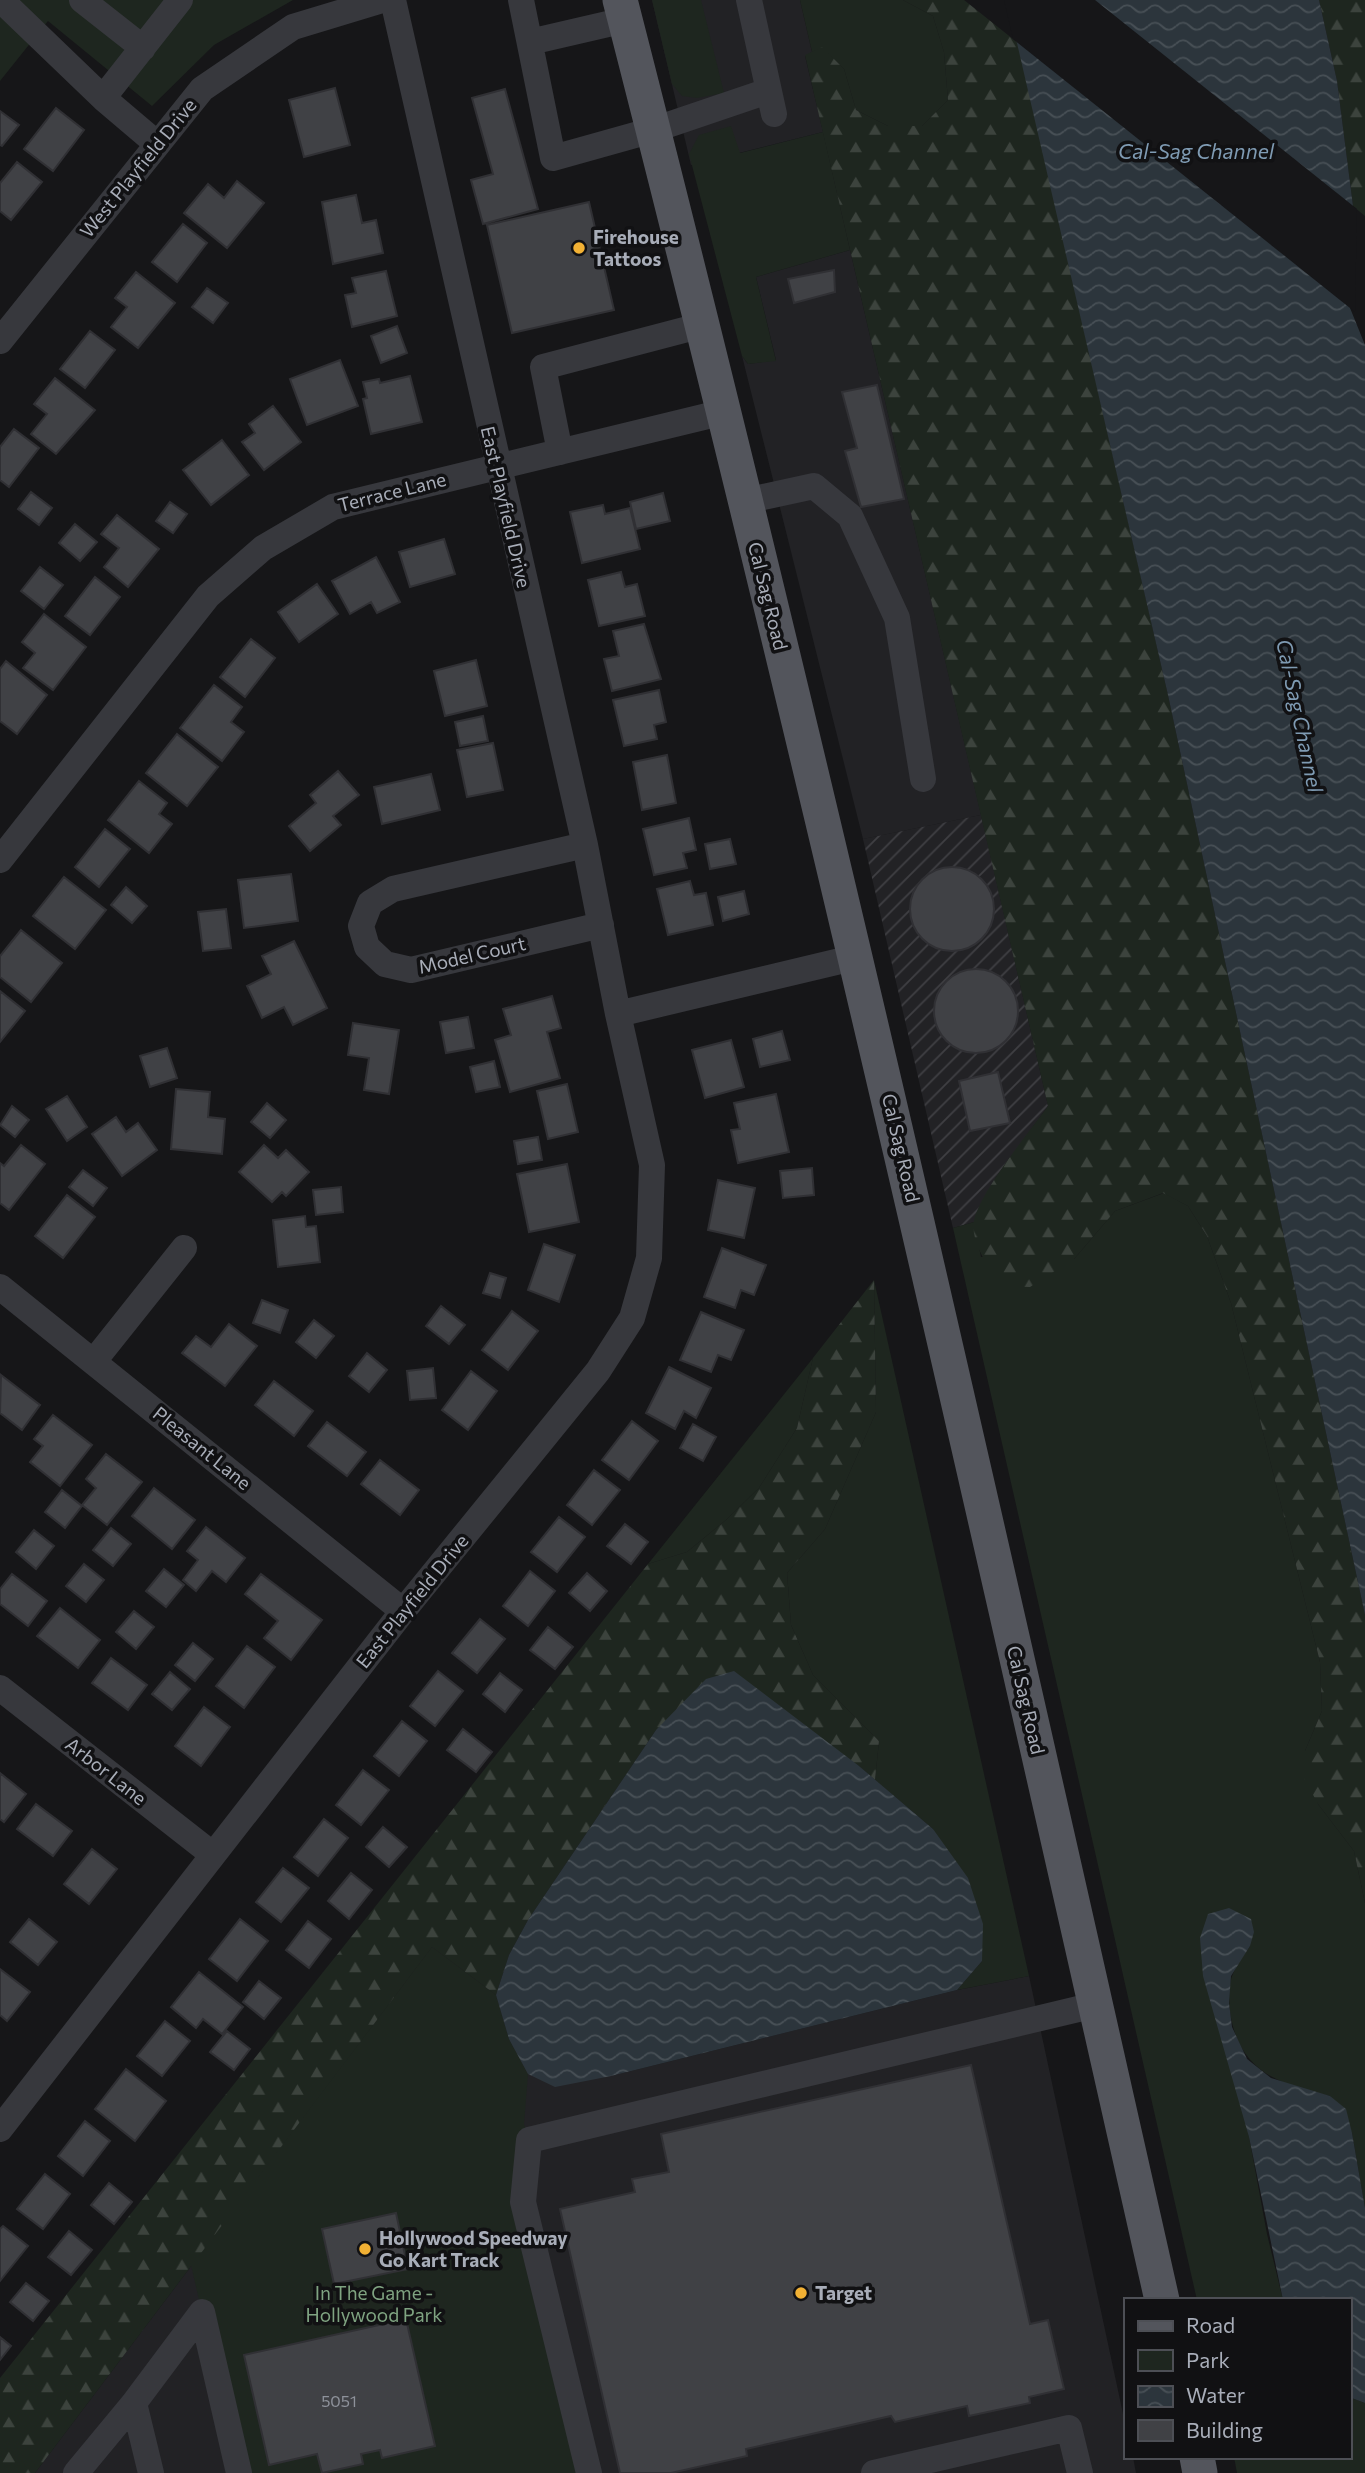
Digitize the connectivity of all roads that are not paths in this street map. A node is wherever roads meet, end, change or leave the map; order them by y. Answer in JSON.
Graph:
{"nodes":[{"id":1,"x":1,"y":0,"type":"edge"},
{"id":2,"x":82,"y":0,"type":"edge"},
{"id":3,"x":180,"y":0,"type":"edge"},
{"id":4,"x":382,"y":0,"type":"edge"},
{"id":5,"x":393,"y":0,"type":"edge"},
{"id":6,"x":521,"y":0,"type":"edge"},
{"id":7,"x":749,"y":0,"type":"edge"},
{"id":8,"x":622,"y":10,"type":"edge"},
{"id":9,"x":530,"y":42,"type":"junction"},
{"id":10,"x":142,"y":48,"type":"junction"},
{"id":11,"x":103,"y":98,"type":"junction"},
{"id":12,"x":653,"y":130,"type":"junction"},
{"id":13,"x":156,"y":143,"type":"junction"},
{"id":14,"x":703,"y":325,"type":"junction"},
{"id":15,"x":0,"y":341,"type":"edge"},
{"id":16,"x":724,"y":412,"type":"junction"},
{"id":17,"x":560,"y":452,"type":"junction"},
{"id":18,"x":496,"y":466,"type":"junction"},
{"id":19,"x":745,"y":501,"type":"junction"},
{"id":20,"x":923,"y":779,"type":"dead end"},
{"id":21,"x":585,"y":845,"type":"junction"},
{"id":22,"x":0,"y":860,"type":"edge"},
{"id":23,"x":601,"y":925,"type":"junction"},
{"id":24,"x":857,"y":957,"type":"junction"},
{"id":25,"x":618,"y":1013,"type":"junction"},
{"id":26,"x":184,"y":1248,"type":"dead end"},
{"id":27,"x":0,"y":1287,"type":"edge"},
{"id":28,"x":94,"y":1361,"type":"junction"},
{"id":29,"x":403,"y":1611,"type":"junction"},
{"id":30,"x":0,"y":1688,"type":"edge"},
{"id":31,"x":212,"y":1854,"type":"junction"},
{"id":32,"x":1095,"y":2005,"type":"junction"},
{"id":33,"x":8,"y":2101,"type":"edge"},
{"id":34,"x":0,"y":2129,"type":"edge"},
{"id":35,"x":1162,"y":2298,"type":"edge"},
{"id":36,"x":134,"y":2403,"type":"junction"},
{"id":37,"x":76,"y":2473,"type":"edge"},
{"id":38,"x":151,"y":2473,"type":"edge"},
{"id":39,"x":239,"y":2473,"type":"edge"},
{"id":40,"x":589,"y":2473,"type":"edge"},
{"id":41,"x":874,"y":2473,"type":"edge"},
{"id":42,"x":1080,"y":2473,"type":"edge"}],
"edges":[{"from":1,"to":11,"type":"street"},
{"from":2,"to":10,"type":"street"},
{"from":3,"to":10,"type":"street"},
{"from":4,"to":13,"type":"street","name":"West Playfield Drive"},
{"from":5,"to":18,"type":"street","name":"East Playfield Drive"},
{"from":6,"to":9,"type":"street"},
{"from":7,"to":12,"type":"street"},
{"from":8,"to":9,"type":"street"},
{"from":8,"to":12,"type":"main road","name":"Cal Sag Road"},
{"from":9,"to":12,"type":"street"},
{"from":10,"to":11,"type":"street"},
{"from":11,"to":13,"type":"street"},
{"from":12,"to":14,"type":"main road","name":"Cal Sag Road"},
{"from":13,"to":15,"type":"street","name":"West Playfield Drive"},
{"from":14,"to":16,"type":"main road","name":"Cal Sag Road"},
{"from":14,"to":17,"type":"street"},
{"from":16,"to":17,"type":"street","name":"Terrace Lane"},
{"from":16,"to":19,"type":"main road","name":"Cal Sag Road"},
{"from":17,"to":18,"type":"street","name":"Terrace Lane"},
{"from":18,"to":21,"type":"street","name":"East Playfield Drive"},
{"from":18,"to":22,"type":"street","name":"Terrace Lane"},
{"from":19,"to":20,"type":"street"},
{"from":19,"to":24,"type":"main road","name":"Cal Sag Road"},
{"from":21,"to":23,"type":"street","name":"East Playfield Drive"},
{"from":21,"to":23,"type":"street","name":"Model Court"},
{"from":23,"to":25,"type":"street","name":"East Playfield Drive"},
{"from":24,"to":25,"type":"street"},
{"from":24,"to":32,"type":"main road","name":"Cal Sag Road"},
{"from":25,"to":29,"type":"street","name":"East Playfield Drive"},
{"from":26,"to":28,"type":"street"},
{"from":27,"to":28,"type":"street","name":"Pleasant Lane"},
{"from":28,"to":29,"type":"street","name":"Pleasant Lane"},
{"from":29,"to":31,"type":"street","name":"East Playfield Drive"},
{"from":30,"to":31,"type":"street","name":"Arbor Lane"},
{"from":31,"to":33,"type":"street","name":"East Playfield Drive"},
{"from":32,"to":35,"type":"main road","name":"Cal Sag Road"},
{"from":32,"to":40,"type":"street"},
{"from":33,"to":34,"type":"street","name":"East Playfield Drive"},
{"from":36,"to":37,"type":"street"},
{"from":36,"to":38,"type":"street"},
{"from":36,"to":39,"type":"street"},
{"from":41,"to":42,"type":"street"}]}
